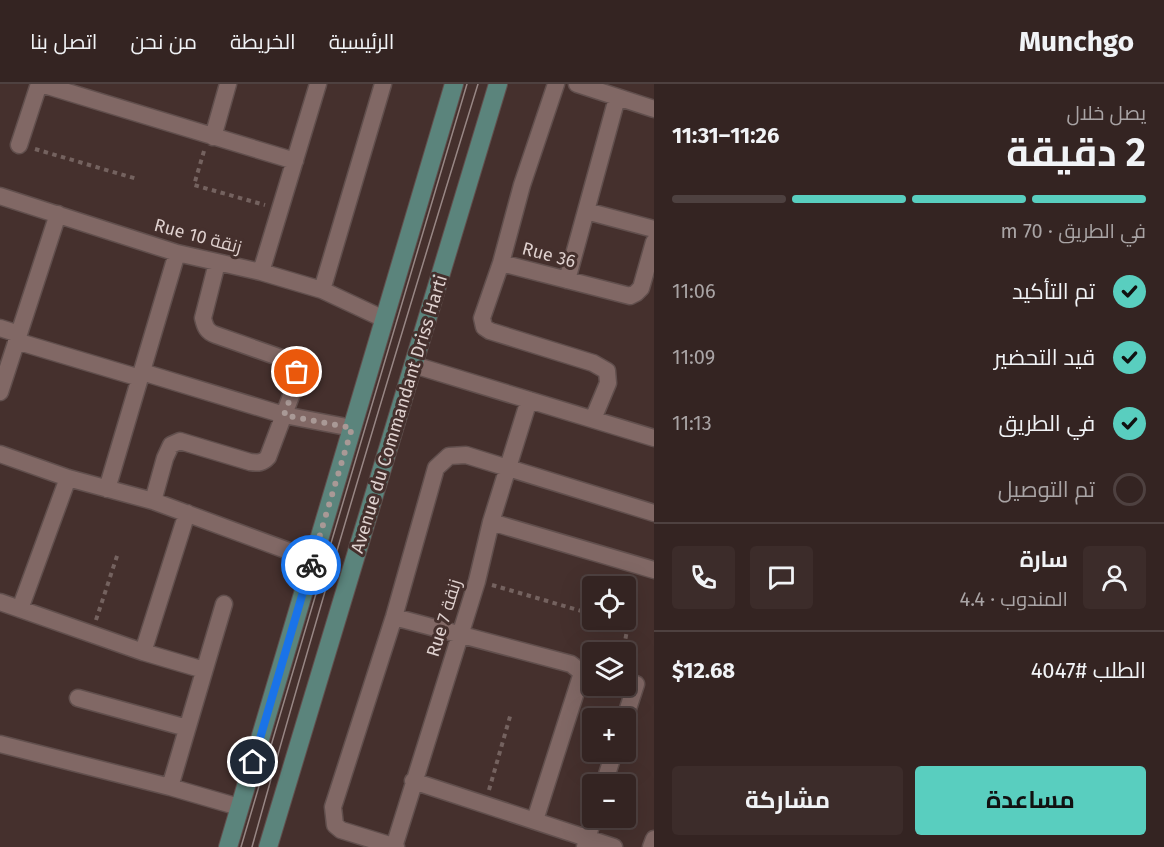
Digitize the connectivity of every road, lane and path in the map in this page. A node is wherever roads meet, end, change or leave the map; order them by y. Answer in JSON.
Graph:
{"nodes":[{"id":1,"x":40,"y":84,"type":"edge"},
{"id":2,"x":228,"y":84,"type":"edge"},
{"id":3,"x":318,"y":84,"type":"edge"},
{"id":4,"x":383,"y":84,"type":"edge"},
{"id":5,"x":454,"y":84,"type":"edge"},
{"id":6,"x":498,"y":84,"type":"edge"},
{"id":7,"x":556,"y":84,"type":"edge"},
{"id":8,"x":577,"y":84,"type":"edge"},
{"id":9,"x":617,"y":98,"type":"junction"},
{"id":10,"x":654,"y":109,"type":"edge"},
{"id":11,"x":210,"y":136,"type":"junction"},
{"id":12,"x":20,"y":145,"type":"joint"},
{"id":13,"x":295,"y":161,"type":"junction"},
{"id":14,"x":137,"y":179,"type":"dead end"},
{"id":15,"x":0,"y":196,"type":"edge"},
{"id":16,"x":280,"y":209,"type":"junction"},
{"id":17,"x":586,"y":211,"type":"junction"},
{"id":18,"x":58,"y":214,"type":"junction"},
{"id":19,"x":654,"y":229,"type":"edge"},
{"id":20,"x":654,"y":243,"type":"edge"},
{"id":21,"x":177,"y":253,"type":"junction"},
{"id":22,"x":217,"y":263,"type":"junction"},
{"id":23,"x":501,"y":263,"type":"junction"},
{"id":24,"x":261,"y":273,"type":"junction"},
{"id":25,"x":567,"y":280,"type":"junction"},
{"id":26,"x":322,"y":290,"type":"junction"},
{"id":27,"x":384,"y":319,"type":"junction"},
{"id":28,"x":0,"y":328,"type":"edge"},
{"id":29,"x":17,"y":337,"type":"junction"},
{"id":30,"x":414,"y":365,"type":"junction"},
{"id":31,"x":141,"y":375,"type":"junction"},
{"id":32,"x":0,"y":392,"type":"edge"},
{"id":33,"x":529,"y":400,"type":"junction"},
{"id":34,"x":284,"y":415,"type":"junction"},
{"id":35,"x":593,"y":419,"type":"junction"},
{"id":36,"x":352,"y":428,"type":"junction"},
{"id":37,"x":653,"y":434,"type":"edge"},
{"id":38,"x":0,"y":454,"type":"edge"},
{"id":39,"x":507,"y":469,"type":"junction"},
{"id":40,"x":68,"y":478,"type":"junction"},
{"id":41,"x":107,"y":489,"type":"junction"},
{"id":42,"x":153,"y":501,"type":"junction"},
{"id":43,"x":187,"y":513,"type":"junction"},
{"id":44,"x":654,"y":513,"type":"edge"},
{"id":45,"x":491,"y":522,"type":"junction"},
{"id":46,"x":118,"y":553,"type":"dead end"},
{"id":47,"x":313,"y":560,"type":"junction"},
{"id":48,"x":654,"y":570,"type":"edge"},
{"id":49,"x":477,"y":581,"type":"junction"},
{"id":50,"x":0,"y":603,"type":"edge"},
{"id":51,"x":224,"y":604,"type":"dead end"},
{"id":52,"x":20,"y":609,"type":"junction"},
{"id":53,"x":582,"y":611,"type":"edge"},
{"id":54,"x":394,"y":617,"type":"junction"},
{"id":55,"x":91,"y":635,"type":"junction"},
{"id":56,"x":460,"y":635,"type":"junction"},
{"id":57,"x":136,"y":650,"type":"junction"},
{"id":58,"x":204,"y":670,"type":"junction"},
{"id":59,"x":78,"y":698,"type":"dead end"},
{"id":60,"x":511,"y":713,"type":"dead end"},
{"id":61,"x":187,"y":728,"type":"junction"},
{"id":62,"x":0,"y":744,"type":"edge"},
{"id":63,"x":413,"y":781,"type":"junction"},
{"id":64,"x":170,"y":787,"type":"junction"},
{"id":65,"x":484,"y":805,"type":"junction"},
{"id":66,"x":240,"y":807,"type":"junction"},
{"id":67,"x":535,"y":820,"type":"junction"},
{"id":68,"x":586,"y":842,"type":"edge"},
{"id":69,"x":228,"y":847,"type":"edge"},
{"id":70,"x":268,"y":847,"type":"edge"},
{"id":71,"x":395,"y":847,"type":"edge"},
{"id":72,"x":614,"y":847,"type":"edge"}],
"edges":[{"from":1,"to":11,"type":"street"},
{"from":1,"to":12,"type":"street"},
{"from":2,"to":11,"type":"street"},
{"from":3,"to":13,"type":"street"},
{"from":4,"to":26,"type":"street"},
{"from":5,"to":27,"type":"main road"},
{"from":6,"to":30,"type":"main road","name":"Avenue du Commandant Driss Harti"},
{"from":7,"to":23,"type":"street"},
{"from":8,"to":9,"type":"street"},
{"from":9,"to":10,"type":"street"},
{"from":9,"to":17,"type":"street"},
{"from":11,"to":13,"type":"street"},
{"from":11,"to":16,"type":"path"},
{"from":12,"to":14,"type":"path"},
{"from":13,"to":16,"type":"street"},
{"from":15,"to":18,"type":"street","name":"Rue 10 زنقة"},
{"from":16,"to":24,"type":"street"},
{"from":17,"to":19,"type":"street"},
{"from":17,"to":25,"type":"street"},
{"from":18,"to":21,"type":"street","name":"Rue 10 زنقة"},
{"from":18,"to":29,"type":"street"},
{"from":20,"to":25,"type":"street","name":"Rue 36"},
{"from":21,"to":22,"type":"street","name":"Rue 10 زنقة"},
{"from":21,"to":31,"type":"street"},
{"from":22,"to":24,"type":"street","name":"Rue 10 زنقة"},
{"from":22,"to":34,"type":"street"},
{"from":23,"to":25,"type":"street","name":"Rue 36"},
{"from":23,"to":35,"type":"street","name":"Rue 36"},
{"from":24,"to":26,"type":"street","name":"Rue 10 زنقة"},
{"from":26,"to":27,"type":"street","name":"Rue 10 زنقة"},
{"from":27,"to":36,"type":"main road"},
{"from":28,"to":29,"type":"street"},
{"from":29,"to":31,"type":"street"},
{"from":29,"to":32,"type":"street"},
{"from":30,"to":33,"type":"street"},
{"from":30,"to":70,"type":"main road","name":"Avenue du Commandant Driss Harti"},
{"from":31,"to":34,"type":"street"},
{"from":31,"to":41,"type":"street"},
{"from":33,"to":35,"type":"street"},
{"from":33,"to":39,"type":"street","name":"Rue 7 زنقة"},
{"from":34,"to":36,"type":"street"},
{"from":34,"to":42,"type":"street"},
{"from":35,"to":37,"type":"street"},
{"from":36,"to":47,"type":"main road"},
{"from":38,"to":40,"type":"street"},
{"from":39,"to":44,"type":"street"},
{"from":39,"to":45,"type":"street","name":"Rue 7 زنقة"},
{"from":39,"to":54,"type":"street"},
{"from":40,"to":41,"type":"street"},
{"from":40,"to":52,"type":"street"},
{"from":41,"to":42,"type":"street"},
{"from":42,"to":43,"type":"street"},
{"from":43,"to":47,"type":"street"},
{"from":43,"to":57,"type":"street"},
{"from":45,"to":48,"type":"street"},
{"from":45,"to":49,"type":"street","name":"Rue 7 زنقة"},
{"from":46,"to":55,"type":"path"},
{"from":47,"to":66,"type":"main road"},
{"from":49,"to":53,"type":"path"},
{"from":49,"to":56,"type":"street","name":"Rue 7 زنقة"},
{"from":50,"to":52,"type":"street"},
{"from":51,"to":58,"type":"street"},
{"from":52,"to":55,"type":"street"},
{"from":54,"to":56,"type":"street"},
{"from":54,"to":71,"type":"street"},
{"from":55,"to":57,"type":"street"},
{"from":56,"to":63,"type":"street","name":"Rue 7 زنقة"},
{"from":56,"to":67,"type":"street"},
{"from":57,"to":58,"type":"street"},
{"from":58,"to":61,"type":"street"},
{"from":59,"to":61,"type":"street"},
{"from":60,"to":65,"type":"path"},
{"from":61,"to":64,"type":"street"},
{"from":62,"to":64,"type":"street"},
{"from":63,"to":65,"type":"street"},
{"from":63,"to":71,"type":"street","name":"Rue 7 زنقة"},
{"from":64,"to":66,"type":"street"},
{"from":65,"to":67,"type":"street"},
{"from":66,"to":69,"type":"main road"},
{"from":67,"to":68,"type":"street"},
{"from":68,"to":72,"type":"street"}]}
